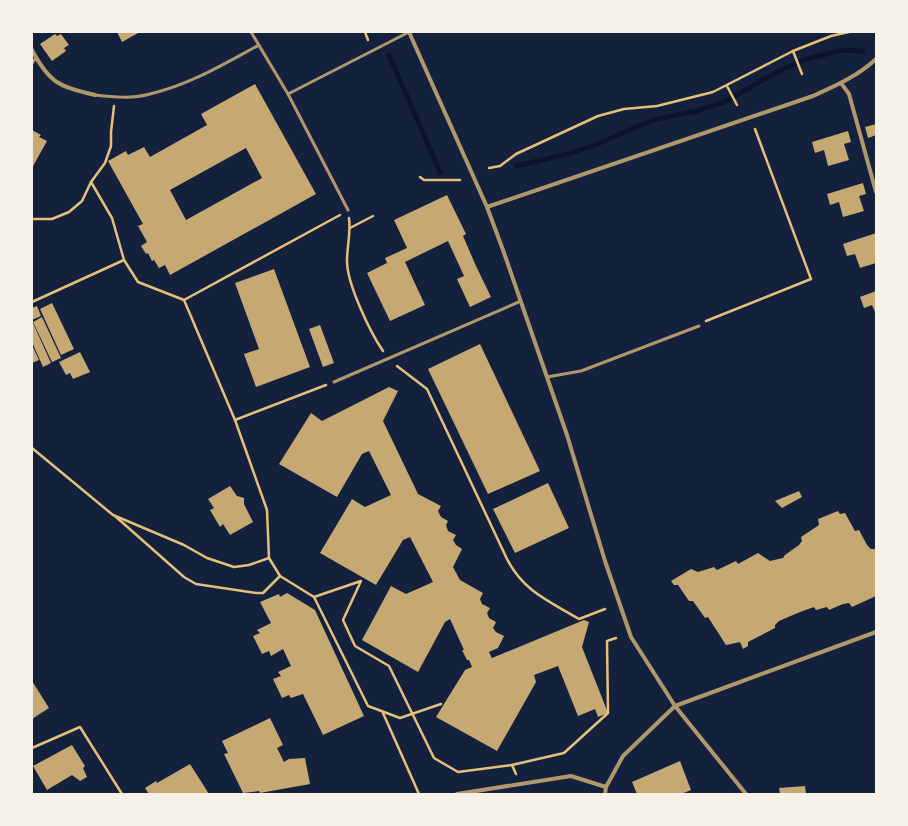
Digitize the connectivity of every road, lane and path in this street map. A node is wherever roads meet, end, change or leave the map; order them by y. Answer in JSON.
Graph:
{"nodes":[{"id":1,"x":251,"y":32,"type":"edge"},
{"id":2,"x":366,"y":32,"type":"edge"},
{"id":3,"x":409,"y":32,"type":"edge"},
{"id":4,"x":849,"y":32,"type":"edge"},
{"id":5,"x":368,"y":40,"type":"dead end"},
{"id":6,"x":259,"y":45,"type":"junction"},
{"id":7,"x":32,"y":50,"type":"edge"},
{"id":8,"x":793,"y":51,"type":"junction"},
{"id":9,"x":36,"y":58,"type":"junction"},
{"id":10,"x":876,"y":59,"type":"edge"},
{"id":11,"x":32,"y":63,"type":"edge"},
{"id":12,"x":802,"y":74,"type":"dead end"},
{"id":13,"x":841,"y":83,"type":"junction"},
{"id":14,"x":727,"y":86,"type":"junction"},
{"id":15,"x":288,"y":94,"type":"junction"},
{"id":16,"x":95,"y":95,"type":"joint"},
{"id":17,"x":115,"y":97,"type":"junction"},
{"id":18,"x":737,"y":105,"type":"dead end"},
{"id":19,"x":755,"y":129,"type":"dead end"},
{"id":20,"x":489,"y":168,"type":"dead end"},
{"id":21,"x":420,"y":177,"type":"dead end"},
{"id":22,"x":460,"y":180,"type":"dead end"},
{"id":23,"x":91,"y":182,"type":"junction"},
{"id":24,"x":876,"y":192,"type":"edge"},
{"id":25,"x":487,"y":207,"type":"junction"},
{"id":26,"x":348,"y":210,"type":"junction"},
{"id":27,"x":373,"y":216,"type":"dead end"},
{"id":28,"x":32,"y":219,"type":"edge"},
{"id":29,"x":350,"y":228,"type":"junction"},
{"id":30,"x":124,"y":260,"type":"junction"},
{"id":31,"x":184,"y":300,"type":"junction"},
{"id":32,"x":521,"y":301,"type":"junction"},
{"id":33,"x":32,"y":302,"type":"edge"},
{"id":34,"x":699,"y":326,"type":"joint"},
{"id":35,"x":389,"y":360,"type":"junction"},
{"id":36,"x":547,"y":377,"type":"junction"},
{"id":37,"x":334,"y":382,"type":"joint"},
{"id":38,"x":235,"y":420,"type":"junction"},
{"id":39,"x":32,"y":448,"type":"edge"},
{"id":40,"x":113,"y":515,"type":"junction"},
{"id":41,"x":270,"y":558,"type":"junction"},
{"id":42,"x":280,"y":576,"type":"junction"},
{"id":43,"x":314,"y":597,"type":"junction"},
{"id":44,"x":604,"y":608,"type":"dead end"},
{"id":45,"x":586,"y":616,"type":"junction"},
{"id":46,"x":586,"y":621,"type":"dead end"},
{"id":47,"x":876,"y":632,"type":"edge"},
{"id":48,"x":616,"y":638,"type":"dead end"},
{"id":49,"x":441,"y":704,"type":"dead end"},
{"id":50,"x":675,"y":706,"type":"junction"},
{"id":51,"x":383,"y":713,"type":"junction"},
{"id":52,"x":32,"y":748,"type":"edge"},
{"id":53,"x":606,"y":787,"type":"junction"},
{"id":54,"x":122,"y":794,"type":"edge"},
{"id":55,"x":419,"y":794,"type":"edge"},
{"id":56,"x":457,"y":794,"type":"edge"},
{"id":57,"x":605,"y":794,"type":"edge"},
{"id":58,"x":746,"y":794,"type":"edge"}],
"edges":[{"from":1,"to":6,"type":"lane"},
{"from":2,"to":5,"type":"path"},
{"from":3,"to":15,"type":"lane"},
{"from":3,"to":25,"type":"street"},
{"from":4,"to":8,"type":"path"},
{"from":6,"to":15,"type":"lane"},
{"from":6,"to":17,"type":"lane"},
{"from":7,"to":9,"type":"street"},
{"from":8,"to":12,"type":"path"},
{"from":8,"to":14,"type":"path"},
{"from":9,"to":11,"type":"lane"},
{"from":9,"to":16,"type":"street"},
{"from":10,"to":13,"type":"street"},
{"from":13,"to":24,"type":"street"},
{"from":13,"to":25,"type":"street"},
{"from":14,"to":18,"type":"path"},
{"from":14,"to":20,"type":"path"},
{"from":15,"to":26,"type":"lane"},
{"from":16,"to":17,"type":"lane"},
{"from":17,"to":23,"type":"path"},
{"from":19,"to":34,"type":"path"},
{"from":21,"to":22,"type":"path"},
{"from":23,"to":28,"type":"path"},
{"from":23,"to":30,"type":"path"},
{"from":25,"to":32,"type":"street"},
{"from":26,"to":29,"type":"path"},
{"from":26,"to":31,"type":"path"},
{"from":27,"to":29,"type":"path"},
{"from":29,"to":35,"type":"path"},
{"from":30,"to":31,"type":"path"},
{"from":30,"to":33,"type":"path"},
{"from":31,"to":38,"type":"path"},
{"from":32,"to":35,"type":"lane"},
{"from":32,"to":36,"type":"street"},
{"from":34,"to":36,"type":"lane"},
{"from":35,"to":37,"type":"lane"},
{"from":35,"to":45,"type":"path"},
{"from":36,"to":50,"type":"street"},
{"from":37,"to":38,"type":"path"},
{"from":38,"to":41,"type":"path"},
{"from":39,"to":40,"type":"path"},
{"from":40,"to":41,"type":"path"},
{"from":40,"to":42,"type":"path"},
{"from":41,"to":42,"type":"path"},
{"from":42,"to":43,"type":"path"},
{"from":43,"to":48,"type":"path"},
{"from":43,"to":51,"type":"path"},
{"from":44,"to":45,"type":"path"},
{"from":45,"to":46,"type":"path"},
{"from":47,"to":50,"type":"street"},
{"from":49,"to":51,"type":"path"},
{"from":50,"to":53,"type":"street"},
{"from":50,"to":58,"type":"street"},
{"from":51,"to":55,"type":"path"},
{"from":52,"to":54,"type":"path"},
{"from":53,"to":56,"type":"street"},
{"from":53,"to":57,"type":"street"}]}
